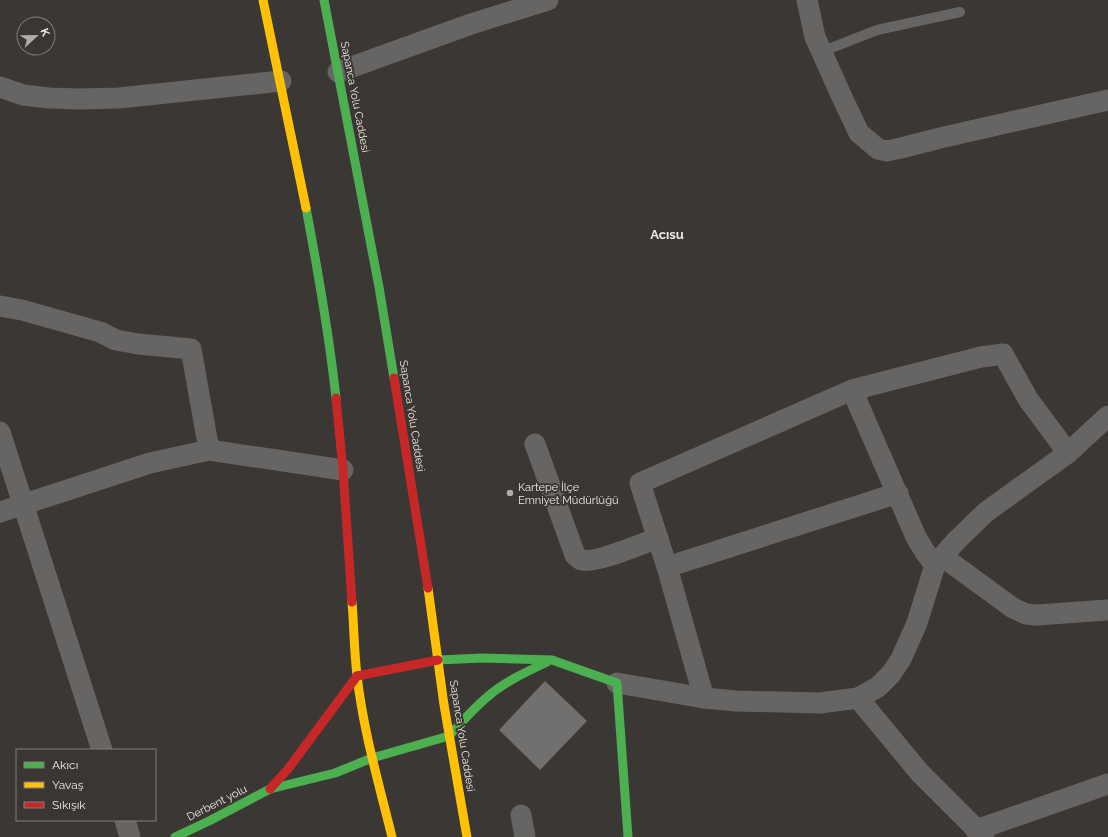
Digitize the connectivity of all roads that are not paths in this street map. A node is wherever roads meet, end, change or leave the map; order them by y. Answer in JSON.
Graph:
{"nodes":[{"id":1,"x":263,"y":0,"type":"edge"},
{"id":2,"x":324,"y":0,"type":"edge"},
{"id":3,"x":548,"y":0,"type":"edge"},
{"id":4,"x":807,"y":0,"type":"edge"},
{"id":5,"x":960,"y":12,"type":"dead end"},
{"id":6,"x":821,"y":52,"type":"junction"},
{"id":7,"x":338,"y":72,"type":"junction"},
{"id":8,"x":281,"y":81,"type":"junction"},
{"id":9,"x":0,"y":87,"type":"edge"},
{"id":10,"x":1108,"y":100,"type":"edge"},
{"id":11,"x":0,"y":306,"type":"edge"},
{"id":12,"x":852,"y":390,"type":"junction"},
{"id":13,"x":1108,"y":416,"type":"edge"},
{"id":14,"x":0,"y":432,"type":"edge"},
{"id":15,"x":535,"y":444,"type":"dead end"},
{"id":16,"x":209,"y":450,"type":"junction"},
{"id":17,"x":1068,"y":453,"type":"junction"},
{"id":18,"x":343,"y":470,"type":"junction"},
{"id":19,"x":898,"y":493,"type":"junction"},
{"id":20,"x":23,"y":504,"type":"junction"},
{"id":21,"x":0,"y":512,"type":"edge"},
{"id":22,"x":658,"y":538,"type":"junction"},
{"id":23,"x":939,"y":561,"type":"junction"},
{"id":24,"x":667,"y":567,"type":"junction"},
{"id":25,"x":1108,"y":610,"type":"edge"},
{"id":26,"x":438,"y":660,"type":"junction"},
{"id":27,"x":552,"y":660,"type":"junction"},
{"id":28,"x":357,"y":676,"type":"junction"},
{"id":29,"x":617,"y":683,"type":"junction"},
{"id":30,"x":704,"y":698,"type":"junction"},
{"id":31,"x":858,"y":698,"type":"junction"},
{"id":32,"x":450,"y":736,"type":"junction"},
{"id":33,"x":102,"y":749,"type":"edge"},
{"id":34,"x":372,"y":758,"type":"junction"},
{"id":35,"x":1108,"y":784,"type":"edge"},
{"id":36,"x":270,"y":789,"type":"junction"},
{"id":37,"x":521,"y":815,"type":"dead end"},
{"id":38,"x":125,"y":821,"type":"edge"},
{"id":39,"x":980,"y":834,"type":"edge"},
{"id":40,"x":130,"y":837,"type":"edge"},
{"id":41,"x":175,"y":837,"type":"edge"},
{"id":42,"x":392,"y":837,"type":"edge"},
{"id":43,"x":466,"y":837,"type":"edge"},
{"id":44,"x":525,"y":837,"type":"edge"},
{"id":45,"x":628,"y":837,"type":"edge"}],
"edges":[{"from":1,"to":8,"type":"main road"},
{"from":2,"to":7,"type":"main road","name":"Sapanca Yolu Caddesi"},
{"from":3,"to":7,"type":"street"},
{"from":4,"to":6,"type":"street"},
{"from":5,"to":6,"type":"lane"},
{"from":6,"to":10,"type":"street"},
{"from":7,"to":26,"type":"main road","name":"Sapanca Yolu Caddesi"},
{"from":8,"to":9,"type":"street"},
{"from":8,"to":18,"type":"main road"},
{"from":11,"to":16,"type":"street"},
{"from":12,"to":17,"type":"street"},
{"from":12,"to":19,"type":"street"},
{"from":12,"to":22,"type":"street"},
{"from":13,"to":17,"type":"street"},
{"from":14,"to":20,"type":"street"},
{"from":15,"to":22,"type":"street"},
{"from":16,"to":18,"type":"street"},
{"from":16,"to":20,"type":"street"},
{"from":17,"to":23,"type":"street"},
{"from":18,"to":28,"type":"main road"},
{"from":19,"to":23,"type":"street"},
{"from":19,"to":24,"type":"street"},
{"from":20,"to":21,"type":"street"},
{"from":20,"to":33,"type":"street"},
{"from":22,"to":24,"type":"street"},
{"from":23,"to":25,"type":"street"},
{"from":23,"to":31,"type":"street"},
{"from":24,"to":30,"type":"street"},
{"from":26,"to":27,"type":"main road"},
{"from":26,"to":28,"type":"main road"},
{"from":26,"to":32,"type":"main road","name":"Sapanca Yolu Caddesi"},
{"from":27,"to":29,"type":"main road"},
{"from":27,"to":32,"type":"main road"},
{"from":28,"to":34,"type":"main road"},
{"from":28,"to":36,"type":"main road"},
{"from":29,"to":30,"type":"street"},
{"from":29,"to":45,"type":"main road"},
{"from":30,"to":31,"type":"street"},
{"from":31,"to":39,"type":"street"},
{"from":32,"to":34,"type":"main road"},
{"from":32,"to":43,"type":"main road","name":"Sapanca Yolu Caddesi"},
{"from":34,"to":36,"type":"main road"},
{"from":34,"to":42,"type":"main road"},
{"from":35,"to":39,"type":"street"},
{"from":36,"to":41,"type":"main road","name":"Derbent yolu"},
{"from":37,"to":44,"type":"street"},
{"from":38,"to":40,"type":"street"}]}
